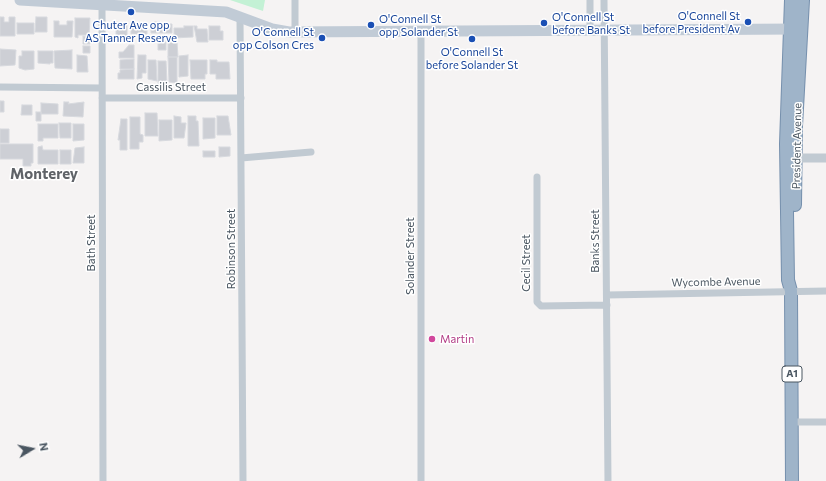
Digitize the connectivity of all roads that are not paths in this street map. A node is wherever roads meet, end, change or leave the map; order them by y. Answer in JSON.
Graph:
{"nodes":[{"id":1,"x":20,"y":0,"type":"edge"},
{"id":2,"x":295,"y":0,"type":"edge"},
{"id":3,"x":590,"y":0,"type":"edge"},
{"id":4,"x":604,"y":0,"type":"edge"},
{"id":5,"x":791,"y":0,"type":"edge"},
{"id":6,"x":803,"y":0,"type":"edge"},
{"id":7,"x":102,"y":4,"type":"junction"},
{"id":8,"x":240,"y":16,"type":"junction"},
{"id":9,"x":796,"y":29,"type":"junction"},
{"id":10,"x":590,"y":31,"type":"junction"},
{"id":11,"x":605,"y":31,"type":"junction"},
{"id":12,"x":295,"y":32,"type":"junction"},
{"id":13,"x":421,"y":32,"type":"junction"},
{"id":14,"x":0,"y":87,"type":"edge"},
{"id":15,"x":102,"y":88,"type":"junction"},
{"id":16,"x":102,"y":98,"type":"junction"},
{"id":17,"x":241,"y":98,"type":"junction"},
{"id":18,"x":311,"y":152,"type":"dead end"},
{"id":19,"x":241,"y":158,"type":"junction"},
{"id":20,"x":791,"y":158,"type":"junction"},
{"id":21,"x":826,"y":158,"type":"edge"},
{"id":22,"x":538,"y":177,"type":"dead end"},
{"id":23,"x":792,"y":291,"type":"junction"},
{"id":24,"x":826,"y":291,"type":"edge"},
{"id":25,"x":606,"y":295,"type":"junction"},
{"id":26,"x":607,"y":305,"type":"junction"},
{"id":27,"x":792,"y":422,"type":"junction"},
{"id":28,"x":826,"y":422,"type":"edge"},
{"id":29,"x":103,"y":481,"type":"edge"},
{"id":30,"x":243,"y":481,"type":"edge"},
{"id":31,"x":421,"y":481,"type":"edge"},
{"id":32,"x":608,"y":481,"type":"edge"},
{"id":33,"x":792,"y":481,"type":"edge"}],
"edges":[{"from":1,"to":7,"type":"main road"},
{"from":2,"to":12,"type":"street"},
{"from":3,"to":10,"type":"street"},
{"from":4,"to":11,"type":"street","name":"Banks Street"},
{"from":5,"to":9,"type":"highway","name":"President Avenue","number":"A1"},
{"from":6,"to":9,"type":"highway","name":"President Avenue","number":"A1"},
{"from":7,"to":8,"type":"main road"},
{"from":7,"to":15,"type":"street","name":"Bath Street"},
{"from":8,"to":12,"type":"main road"},
{"from":8,"to":17,"type":"street","name":"Robinson Street"},
{"from":9,"to":11,"type":"main road"},
{"from":9,"to":20,"type":"highway","name":"President Avenue","number":"A1"},
{"from":10,"to":11,"type":"main road"},
{"from":10,"to":13,"type":"main road"},
{"from":11,"to":25,"type":"street","name":"Banks Street"},
{"from":12,"to":13,"type":"main road"},
{"from":13,"to":31,"type":"street","name":"Solander Street"},
{"from":14,"to":15,"type":"street"},
{"from":15,"to":16,"type":"street","name":"Bath Street"},
{"from":16,"to":17,"type":"street","name":"Cassilis Street"},
{"from":16,"to":29,"type":"street","name":"Bath Street"},
{"from":17,"to":19,"type":"street","name":"Robinson Street"},
{"from":18,"to":19,"type":"street"},
{"from":19,"to":30,"type":"street","name":"Robinson Street"},
{"from":20,"to":21,"type":"street"},
{"from":20,"to":23,"type":"highway","name":"President Avenue","number":"A1"},
{"from":22,"to":26,"type":"street","name":"Cecil Street"},
{"from":23,"to":24,"type":"street","name":"Wycombe Avenue"},
{"from":23,"to":25,"type":"street","name":"Wycombe Avenue"},
{"from":23,"to":27,"type":"highway","name":"President Avenue","number":"A1"},
{"from":25,"to":26,"type":"street","name":"Banks Street"},
{"from":26,"to":32,"type":"street","name":"Banks Street"},
{"from":27,"to":28,"type":"street"},
{"from":27,"to":33,"type":"highway","name":"President Avenue","number":"A1"}]}
